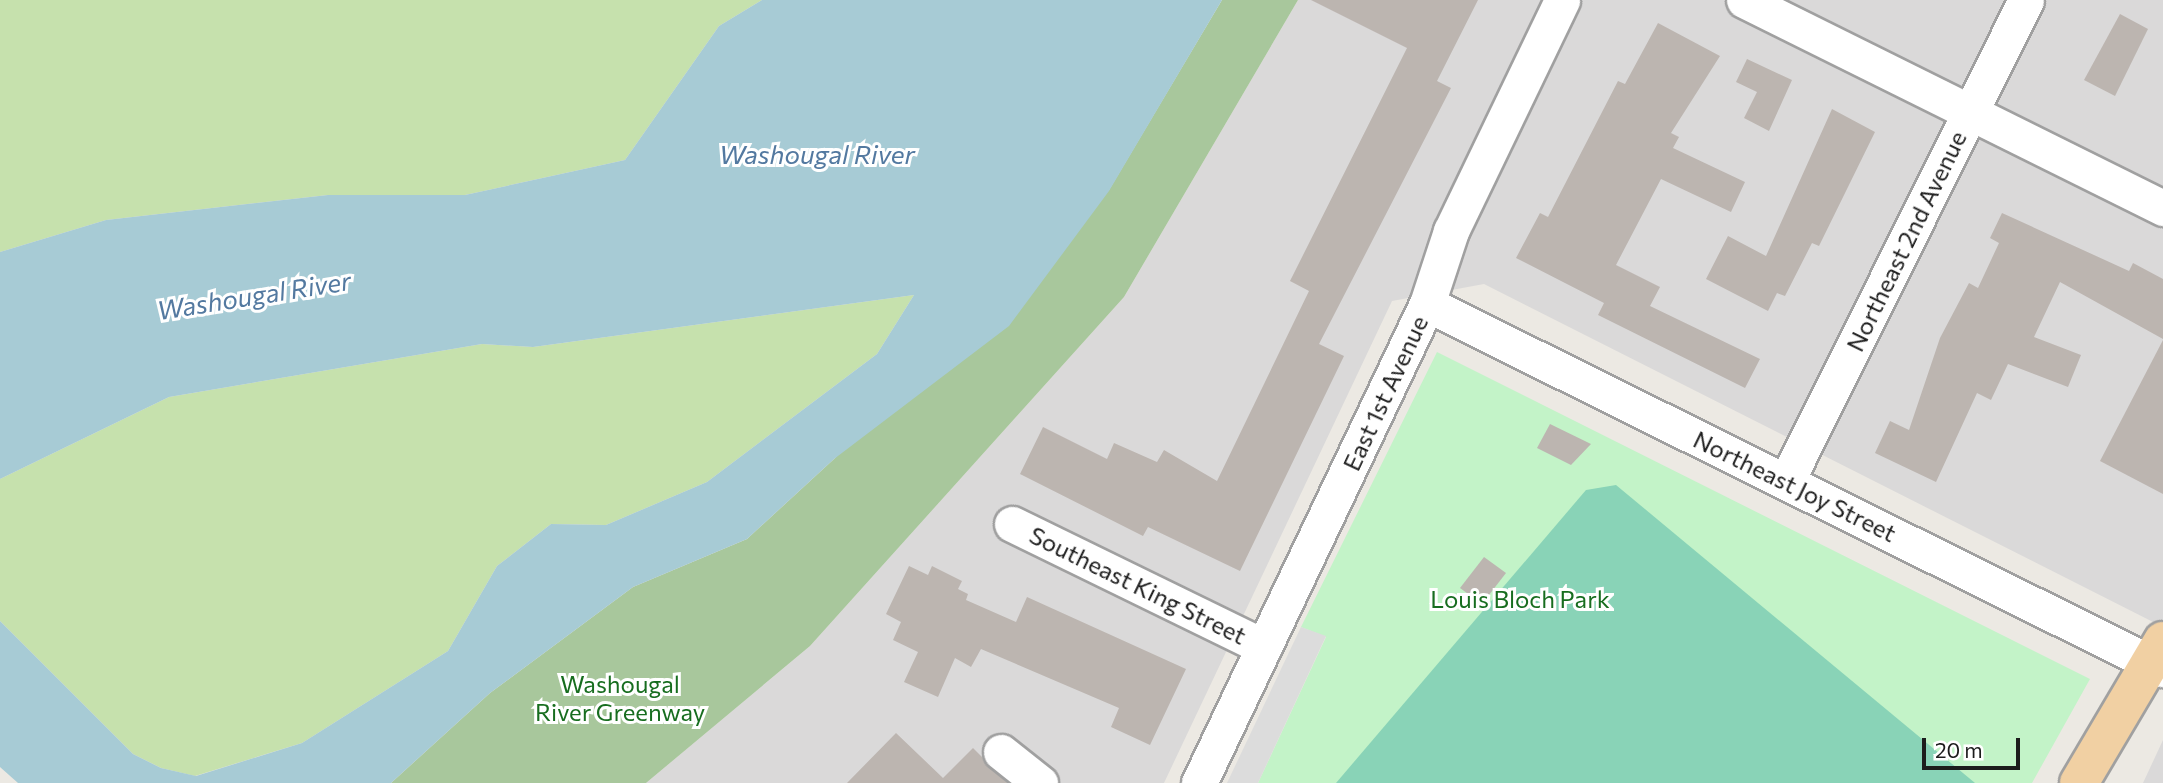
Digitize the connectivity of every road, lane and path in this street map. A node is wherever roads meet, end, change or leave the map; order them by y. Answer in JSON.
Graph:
{"nodes":[{"id":1,"x":1562,"y":0,"type":"edge"},
{"id":2,"x":1744,"y":0,"type":"edge"},
{"id":3,"x":2025,"y":0,"type":"edge"},
{"id":4,"x":1970,"y":112,"type":"junction"},
{"id":5,"x":2163,"y":208,"type":"edge"},
{"id":6,"x":1427,"y":304,"type":"junction"},
{"id":7,"x":1786,"y":482,"type":"junction"},
{"id":8,"x":1012,"y":524,"type":"dead end"},
{"id":9,"x":1264,"y":647,"type":"junction"},
{"id":10,"x":2159,"y":658,"type":"edge"},
{"id":11,"x":1001,"y":751,"type":"dead end"},
{"id":12,"x":1040,"y":783,"type":"edge"},
{"id":13,"x":1199,"y":783,"type":"edge"},
{"id":14,"x":2079,"y":783,"type":"edge"}],
"edges":[{"from":1,"to":6,"type":"street","name":"East 1st Avenue"},
{"from":2,"to":4,"type":"street"},
{"from":3,"to":4,"type":"street","name":"Northeast 2nd Avenue"},
{"from":4,"to":5,"type":"street"},
{"from":4,"to":7,"type":"street","name":"Northeast 2nd Avenue"},
{"from":6,"to":7,"type":"street","name":"Northeast Joy Street"},
{"from":6,"to":9,"type":"street","name":"East 1st Avenue"},
{"from":7,"to":10,"type":"street","name":"Northeast Joy Street"},
{"from":8,"to":9,"type":"street","name":"Southeast King Street"},
{"from":9,"to":13,"type":"street","name":"East 1st Avenue"},
{"from":10,"to":14,"type":"main road"},
{"from":11,"to":12,"type":"street"}]}
